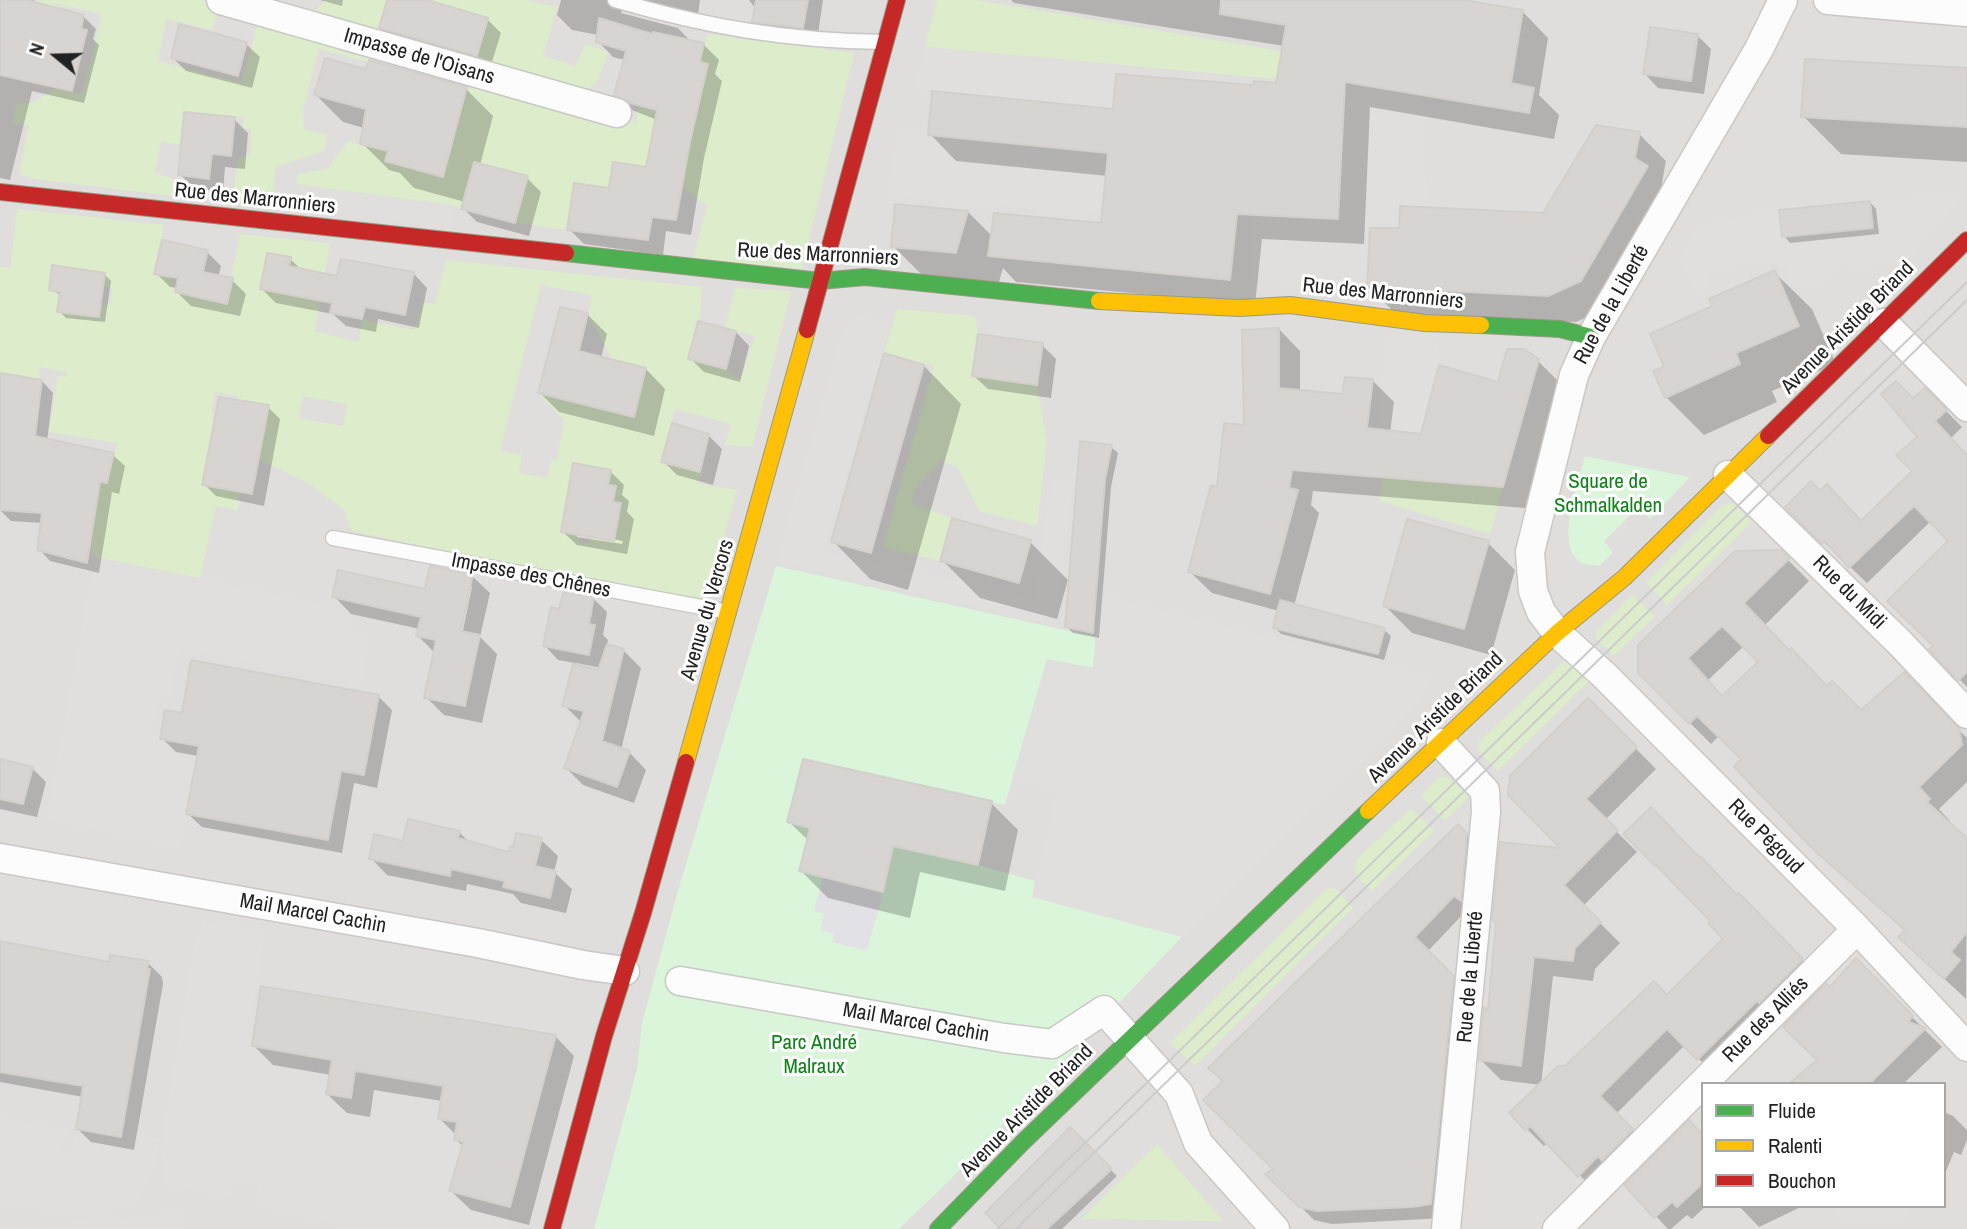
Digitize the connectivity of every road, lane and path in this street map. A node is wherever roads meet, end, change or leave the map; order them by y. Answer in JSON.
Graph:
{"nodes":[{"id":1,"x":220,"y":0,"type":"edge"},
{"id":2,"x":615,"y":0,"type":"edge"},
{"id":3,"x":897,"y":0,"type":"edge"},
{"id":4,"x":1783,"y":0,"type":"edge"},
{"id":5,"x":1828,"y":0,"type":"edge"},
{"id":6,"x":1967,"y":12,"type":"edge"},
{"id":7,"x":885,"y":42,"type":"junction"},
{"id":8,"x":617,"y":113,"type":"dead end"},
{"id":9,"x":0,"y":192,"type":"edge"},
{"id":10,"x":1967,"y":240,"type":"edge"},
{"id":11,"x":820,"y":281,"type":"junction"},
{"id":12,"x":1884,"y":323,"type":"junction"},
{"id":13,"x":1591,"y":337,"type":"junction"},
{"id":14,"x":1967,"y":407,"type":"edge"},
{"id":15,"x":1728,"y":475,"type":"junction"},
{"id":16,"x":333,"y":538,"type":"dead end"},
{"id":17,"x":730,"y":612,"type":"junction"},
{"id":18,"x":1557,"y":633,"type":"junction"},
{"id":19,"x":1967,"y":714,"type":"edge"},
{"id":20,"x":1441,"y":743,"type":"junction"},
{"id":21,"x":0,"y":858,"type":"edge"},
{"id":22,"x":1857,"y":929,"type":"junction"},
{"id":23,"x":625,"y":971,"type":"junction"},
{"id":24,"x":680,"y":981,"type":"dead end"},
{"id":25,"x":1130,"y":1040,"type":"junction"},
{"id":26,"x":1967,"y":1047,"type":"edge"},
{"id":27,"x":1704,"y":1082,"type":"edge"},
{"id":28,"x":1701,"y":1085,"type":"edge"},
{"id":29,"x":552,"y":1229,"type":"edge"},
{"id":30,"x":937,"y":1229,"type":"edge"},
{"id":31,"x":1275,"y":1229,"type":"edge"},
{"id":32,"x":1446,"y":1229,"type":"edge"},
{"id":33,"x":1557,"y":1229,"type":"edge"}],
"edges":[{"from":1,"to":8,"type":"street","name":"Impasse de l'Oisans"},
{"from":2,"to":7,"type":"lane"},
{"from":3,"to":7,"type":"street","name":"Avenue du Vercors"},
{"from":4,"to":13,"type":"street","name":"Rue de la Liberté"},
{"from":5,"to":6,"type":"street"},
{"from":7,"to":11,"type":"street","name":"Avenue du Vercors"},
{"from":9,"to":11,"type":"street","name":"Rue des Marronniers"},
{"from":10,"to":12,"type":"street","name":"Avenue Aristide Briand"},
{"from":11,"to":13,"type":"street","name":"Rue des Marronniers"},
{"from":11,"to":17,"type":"street","name":"Avenue du Vercors"},
{"from":12,"to":14,"type":"street"},
{"from":12,"to":15,"type":"street","name":"Avenue Aristide Briand"},
{"from":13,"to":18,"type":"street","name":"Rue de la Liberté"},
{"from":15,"to":18,"type":"street","name":"Avenue Aristide Briand"},
{"from":15,"to":19,"type":"street","name":"Rue du Midi"},
{"from":16,"to":17,"type":"lane","name":"Impasse des Chênes"},
{"from":17,"to":23,"type":"street","name":"Avenue du Vercors"},
{"from":18,"to":20,"type":"street","name":"Avenue Aristide Briand"},
{"from":18,"to":22,"type":"street","name":"Rue Pégoud"},
{"from":20,"to":25,"type":"street","name":"Avenue Aristide Briand"},
{"from":20,"to":32,"type":"street","name":"Rue de la Liberté"},
{"from":21,"to":23,"type":"street","name":"Mail Marcel Cachin"},
{"from":22,"to":26,"type":"street","name":"Rue Pégoud"},
{"from":22,"to":27,"type":"street","name":"Rue des Alliés"},
{"from":23,"to":29,"type":"street","name":"Avenue du Vercors"},
{"from":24,"to":25,"type":"street","name":"Mail Marcel Cachin"},
{"from":25,"to":30,"type":"street","name":"Avenue Aristide Briand"},
{"from":25,"to":31,"type":"street"},
{"from":28,"to":33,"type":"street","name":"Rue des Alliés"}]}
